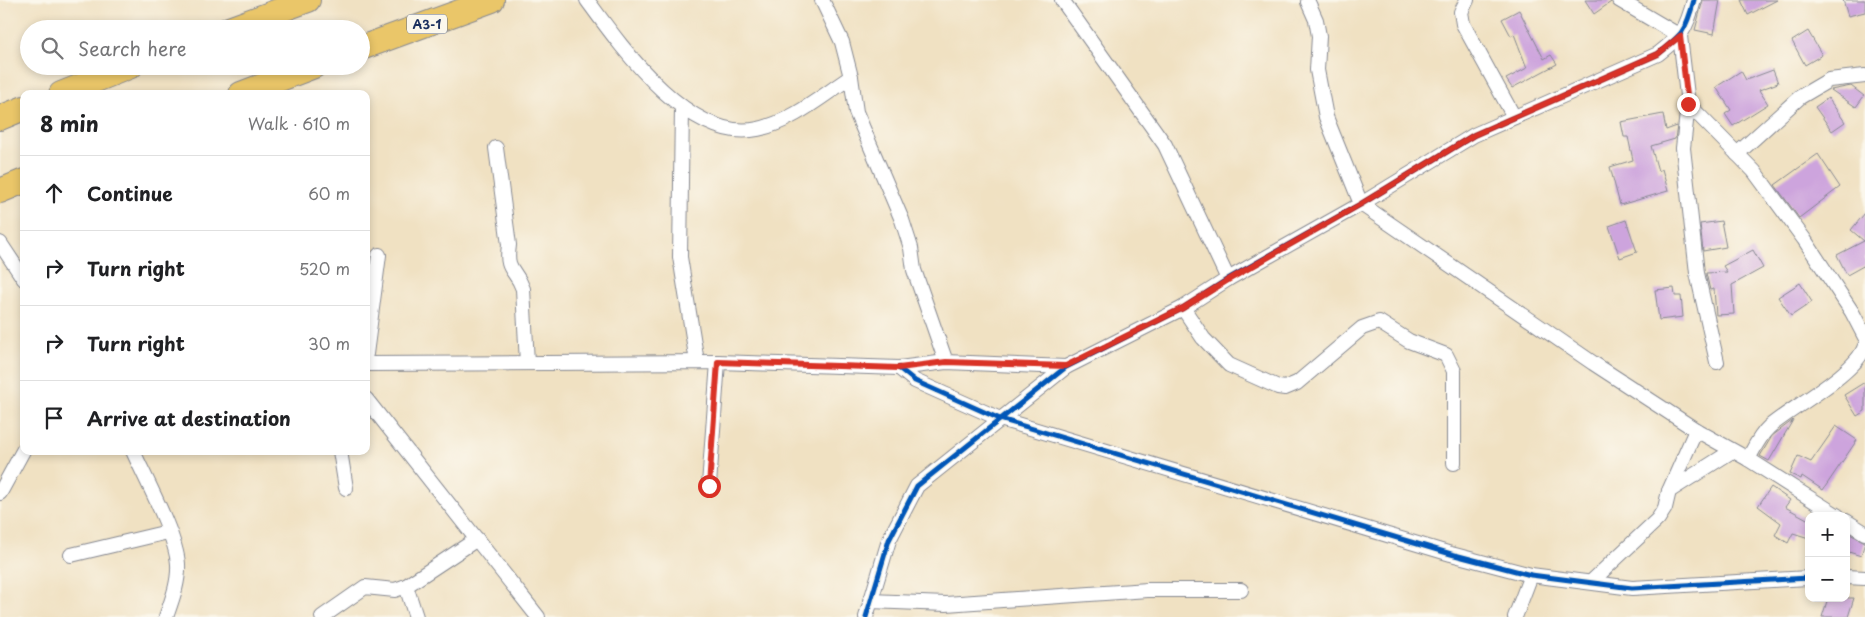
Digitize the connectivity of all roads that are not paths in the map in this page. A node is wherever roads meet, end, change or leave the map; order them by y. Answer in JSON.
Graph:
{"nodes":[{"id":1,"x":308,"y":0,"type":"edge"},
{"id":2,"x":492,"y":0,"type":"edge"},
{"id":3,"x":586,"y":0,"type":"edge"},
{"id":4,"x":822,"y":0,"type":"edge"},
{"id":5,"x":1062,"y":0,"type":"edge"},
{"id":6,"x":1466,"y":0,"type":"edge"},
{"id":7,"x":1619,"y":0,"type":"edge"},
{"id":8,"x":1694,"y":0,"type":"edge"},
{"id":9,"x":1308,"y":2,"type":"dead end"},
{"id":10,"x":270,"y":6,"type":"edge"},
{"id":11,"x":245,"y":20,"type":"edge"},
{"id":12,"x":1680,"y":36,"type":"junction"},
{"id":13,"x":370,"y":45,"type":"edge"},
{"id":14,"x":108,"y":75,"type":"edge"},
{"id":15,"x":291,"y":75,"type":"edge"},
{"id":16,"x":1865,"y":76,"type":"edge"},
{"id":17,"x":851,"y":77,"type":"junction"},
{"id":18,"x":71,"y":90,"type":"edge"},
{"id":19,"x":251,"y":90,"type":"edge"},
{"id":20,"x":1688,"y":104,"type":"junction"},
{"id":21,"x":682,"y":107,"type":"junction"},
{"id":22,"x":20,"y":110,"type":"edge"},
{"id":23,"x":1514,"y":117,"type":"junction"},
{"id":24,"x":0,"y":118,"type":"edge"},
{"id":25,"x":496,"y":148,"type":"dead end"},
{"id":26,"x":1737,"y":154,"type":"junction"},
{"id":27,"x":20,"y":183,"type":"edge"},
{"id":28,"x":0,"y":191,"type":"edge"},
{"id":29,"x":1361,"y":204,"type":"junction"},
{"id":30,"x":0,"y":243,"type":"edge"},
{"id":31,"x":379,"y":255,"type":"dead end"},
{"id":32,"x":20,"y":273,"type":"edge"},
{"id":33,"x":1228,"y":280,"type":"junction"},
{"id":34,"x":1183,"y":308,"type":"junction"},
{"id":35,"x":370,"y":324,"type":"edge"},
{"id":36,"x":1865,"y":338,"type":"edge"},
{"id":37,"x":1865,"y":346,"type":"edge"},
{"id":38,"x":697,"y":362,"type":"junction"},
{"id":39,"x":718,"y":362,"type":"junction"},
{"id":40,"x":946,"y":362,"type":"junction"},
{"id":41,"x":1718,"y":362,"type":"dead end"},
{"id":42,"x":527,"y":363,"type":"junction"},
{"id":43,"x":370,"y":364,"type":"edge"},
{"id":44,"x":1066,"y":366,"type":"junction"},
{"id":45,"x":899,"y":368,"type":"junction"},
{"id":46,"x":370,"y":404,"type":"edge"},
{"id":47,"x":1000,"y":419,"type":"junction"},
{"id":48,"x":1696,"y":430,"type":"junction"},
{"id":49,"x":1732,"y":452,"type":"junction"},
{"id":50,"x":21,"y":455,"type":"edge"},
{"id":51,"x":135,"y":455,"type":"edge"},
{"id":52,"x":341,"y":455,"type":"edge"},
{"id":53,"x":1748,"y":459,"type":"junction"},
{"id":54,"x":1454,"y":462,"type":"dead end"},
{"id":55,"x":709,"y":486,"type":"dead end"},
{"id":56,"x":346,"y":488,"type":"dead end"},
{"id":57,"x":0,"y":492,"type":"edge"},
{"id":58,"x":1669,"y":492,"type":"junction"},
{"id":59,"x":1832,"y":512,"type":"edge"},
{"id":60,"x":1850,"y":524,"type":"edge"},
{"id":61,"x":168,"y":532,"type":"junction"},
{"id":62,"x":1865,"y":533,"type":"edge"},
{"id":63,"x":477,"y":539,"type":"junction"},
{"id":64,"x":71,"y":555,"type":"dead end"},
{"id":65,"x":1531,"y":575,"type":"junction"},
{"id":66,"x":1850,"y":577,"type":"edge"},
{"id":67,"x":1805,"y":578,"type":"edge"},
{"id":68,"x":1865,"y":578,"type":"edge"},
{"id":69,"x":1591,"y":582,"type":"junction"},
{"id":70,"x":406,"y":586,"type":"junction"},
{"id":71,"x":1241,"y":590,"type":"dead end"},
{"id":72,"x":870,"y":602,"type":"junction"},
{"id":73,"x":166,"y":617,"type":"edge"},
{"id":74,"x":322,"y":617,"type":"edge"},
{"id":75,"x":416,"y":617,"type":"edge"},
{"id":76,"x":538,"y":617,"type":"edge"},
{"id":77,"x":866,"y":617,"type":"edge"},
{"id":78,"x":1515,"y":617,"type":"edge"}],
"edges":[{"from":1,"to":10,"type":"highway"},
{"from":2,"to":13,"type":"highway","number":"A3-1"},
{"from":3,"to":21,"type":"street"},
{"from":4,"to":17,"type":"street"},
{"from":5,"to":33,"type":"street"},
{"from":6,"to":23,"type":"street"},
{"from":7,"to":12,"type":"street"},
{"from":8,"to":12,"type":"street"},
{"from":9,"to":29,"type":"street"},
{"from":10,"to":11,"type":"highway"},
{"from":12,"to":20,"type":"street"},
{"from":12,"to":23,"type":"street"},
{"from":14,"to":18,"type":"highway"},
{"from":15,"to":19,"type":"highway"},
{"from":16,"to":26,"type":"street"},
{"from":17,"to":21,"type":"street"},
{"from":17,"to":40,"type":"street"},
{"from":20,"to":26,"type":"street"},
{"from":20,"to":41,"type":"street"},
{"from":21,"to":38,"type":"street"},
{"from":22,"to":24,"type":"highway"},
{"from":23,"to":29,"type":"street"},
{"from":25,"to":42,"type":"street"},
{"from":26,"to":36,"type":"street"},
{"from":27,"to":28,"type":"highway"},
{"from":29,"to":33,"type":"street"},
{"from":29,"to":48,"type":"street"},
{"from":30,"to":32,"type":"street"},
{"from":31,"to":35,"type":"street"},
{"from":33,"to":34,"type":"street"},
{"from":34,"to":44,"type":"street"},
{"from":34,"to":54,"type":"street"},
{"from":37,"to":53,"type":"street"},
{"from":38,"to":39,"type":"street"},
{"from":38,"to":42,"type":"street"},
{"from":39,"to":45,"type":"street"},
{"from":39,"to":55,"type":"street"},
{"from":40,"to":44,"type":"street"},
{"from":40,"to":45,"type":"street"},
{"from":42,"to":43,"type":"street"},
{"from":44,"to":47,"type":"street"},
{"from":45,"to":47,"type":"street"},
{"from":46,"to":63,"type":"street"},
{"from":47,"to":65,"type":"street"},
{"from":47,"to":72,"type":"street"},
{"from":48,"to":49,"type":"street"},
{"from":48,"to":58,"type":"street"},
{"from":49,"to":53,"type":"street"},
{"from":49,"to":58,"type":"street"},
{"from":50,"to":57,"type":"street"},
{"from":51,"to":61,"type":"street"},
{"from":52,"to":56,"type":"street"},
{"from":53,"to":59,"type":"street"},
{"from":58,"to":69,"type":"street"},
{"from":60,"to":62,"type":"street"},
{"from":61,"to":64,"type":"street"},
{"from":61,"to":73,"type":"street"},
{"from":63,"to":70,"type":"street"},
{"from":63,"to":76,"type":"street"},
{"from":65,"to":69,"type":"street"},
{"from":65,"to":78,"type":"street"},
{"from":66,"to":68,"type":"street"},
{"from":67,"to":69,"type":"street"},
{"from":70,"to":74,"type":"street"},
{"from":70,"to":75,"type":"street"},
{"from":71,"to":72,"type":"street"},
{"from":72,"to":77,"type":"street"}]}
